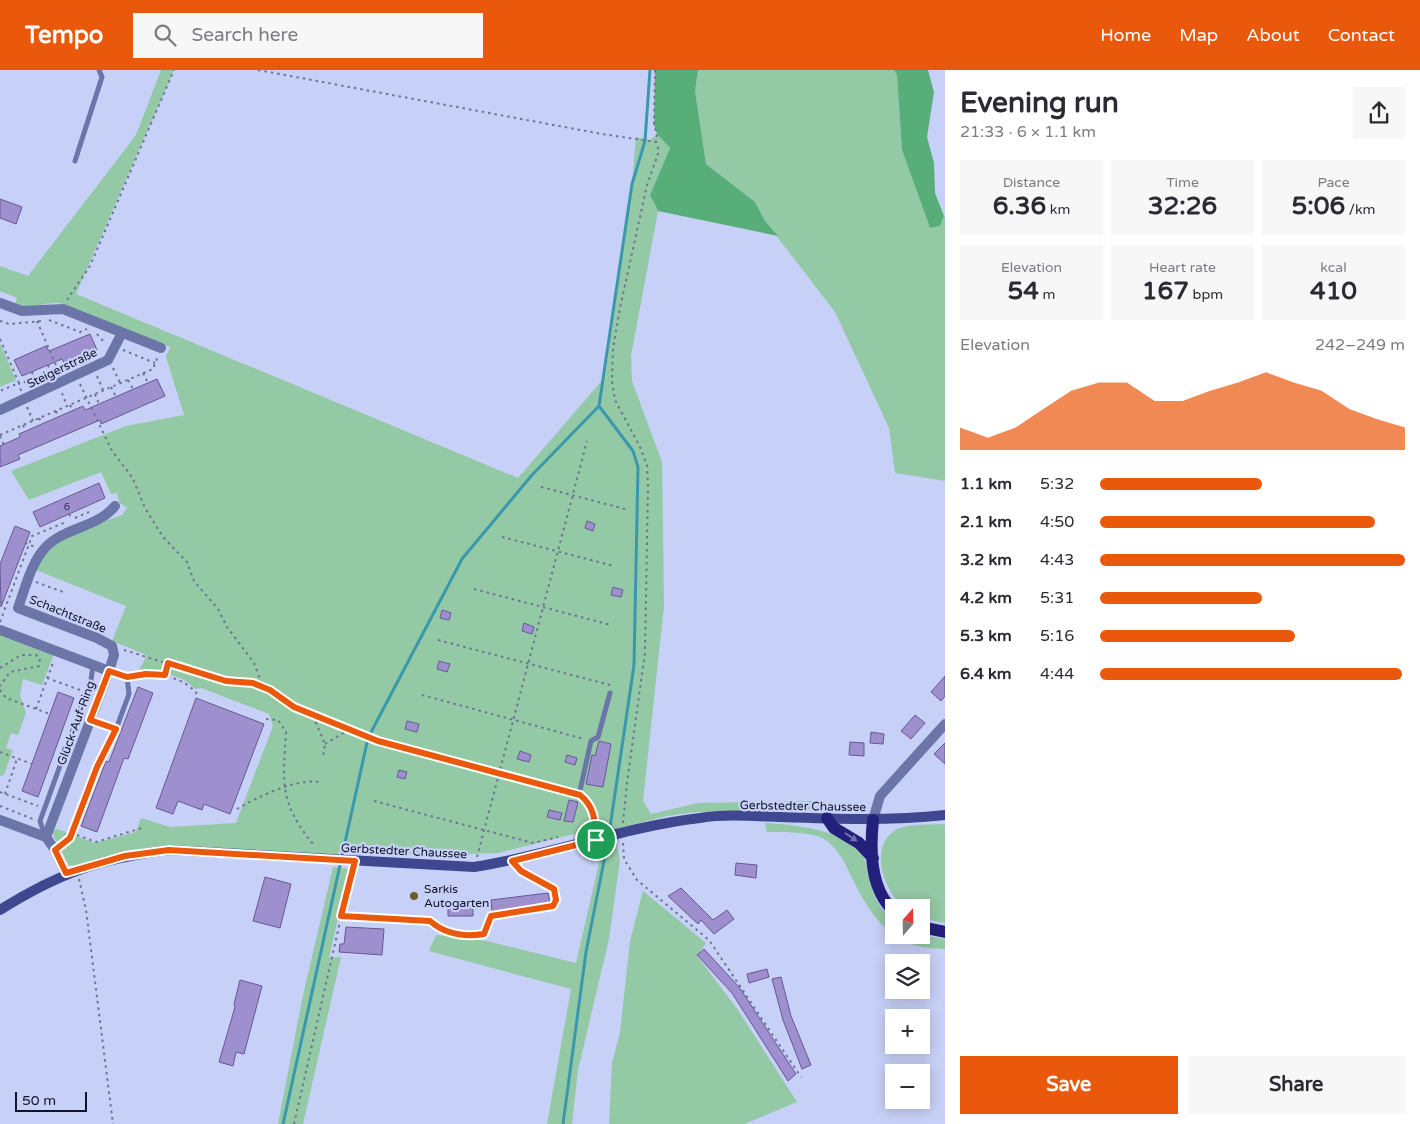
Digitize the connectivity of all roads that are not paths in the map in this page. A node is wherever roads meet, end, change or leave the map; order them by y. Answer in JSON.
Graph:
{"nodes":[{"id":1,"x":98,"y":70,"type":"edge"},
{"id":2,"x":75,"y":161,"type":"dead end"},
{"id":3,"x":0,"y":303,"type":"edge"},
{"id":4,"x":122,"y":333,"type":"junction"},
{"id":5,"x":160,"y":348,"type":"road end"},
{"id":6,"x":0,"y":410,"type":"edge"},
{"id":7,"x":115,"y":506,"type":"dead end"},
{"id":8,"x":0,"y":630,"type":"edge"},
{"id":9,"x":94,"y":665,"type":"junction"},
{"id":10,"x":109,"y":671,"type":"junction"},
{"id":11,"x":610,"y":693,"type":"road end"},
{"id":12,"x":945,"y":724,"type":"edge"},
{"id":13,"x":945,"y":815,"type":"edge"},
{"id":14,"x":827,"y":818,"type":"junction"},
{"id":15,"x":0,"y":820,"type":"edge"},
{"id":16,"x":874,"y":820,"type":"junction"},
{"id":17,"x":46,"y":837,"type":"junction"},
{"id":18,"x":610,"y":837,"type":"junction"},
{"id":19,"x":55,"y":850,"type":"junction"},
{"id":20,"x":873,"y":858,"type":"junction"},
{"id":21,"x":352,"y":861,"type":"junction"},
{"id":22,"x":512,"y":861,"type":"junction"},
{"id":23,"x":66,"y":873,"type":"junction"},
{"id":24,"x":886,"y":899,"type":"edge"},
{"id":25,"x":0,"y":910,"type":"edge"},
{"id":26,"x":491,"y":916,"type":"road end"},
{"id":27,"x":430,"y":921,"type":"road end"},
{"id":28,"x":930,"y":929,"type":"edge"},
{"id":29,"x":945,"y":932,"type":"edge"}],
"edges":[{"from":1,"to":2,"type":"lane"},
{"from":3,"to":4,"type":"street"},
{"from":4,"to":5,"type":"street"},
{"from":4,"to":6,"type":"street","name":"Steigerstraße"},
{"from":7,"to":10,"type":"street","name":"Schachtstraße"},
{"from":8,"to":9,"type":"street","name":"Glück-Auf-Ring"},
{"from":9,"to":10,"type":"street","name":"Glück-Auf-Ring"},
{"from":9,"to":17,"type":"lane"},
{"from":10,"to":17,"type":"street","name":"Glück-Auf-Ring"},
{"from":10,"to":19,"type":"lane"},
{"from":11,"to":18,"type":"lane"},
{"from":12,"to":16,"type":"street","name":"Gerbstedter Chaussee"},
{"from":13,"to":16,"type":"main road","name":"Gerbstedter Chaussee"},
{"from":14,"to":16,"type":"main road","name":"Gerbstedter Chaussee"},
{"from":14,"to":18,"type":"main road","name":"Gerbstedter Chaussee"},
{"from":14,"to":20,"type":"main road","one_way":true},
{"from":15,"to":17,"type":"street"},
{"from":16,"to":20,"type":"main road"},
{"from":17,"to":19,"type":"street"},
{"from":18,"to":22,"type":"main road","name":"Gerbstedter Chaussee"},
{"from":19,"to":23,"type":"street"},
{"from":20,"to":24,"type":"main road"},
{"from":21,"to":22,"type":"main road","name":"Gerbstedter Chaussee"},
{"from":21,"to":23,"type":"main road","name":"Gerbstedter Chaussee"},
{"from":21,"to":27,"type":"lane"},
{"from":22,"to":26,"type":"lane"},
{"from":23,"to":25,"type":"main road","name":"Gerbstedter Chaussee"},
{"from":28,"to":29,"type":"main road"}]}
